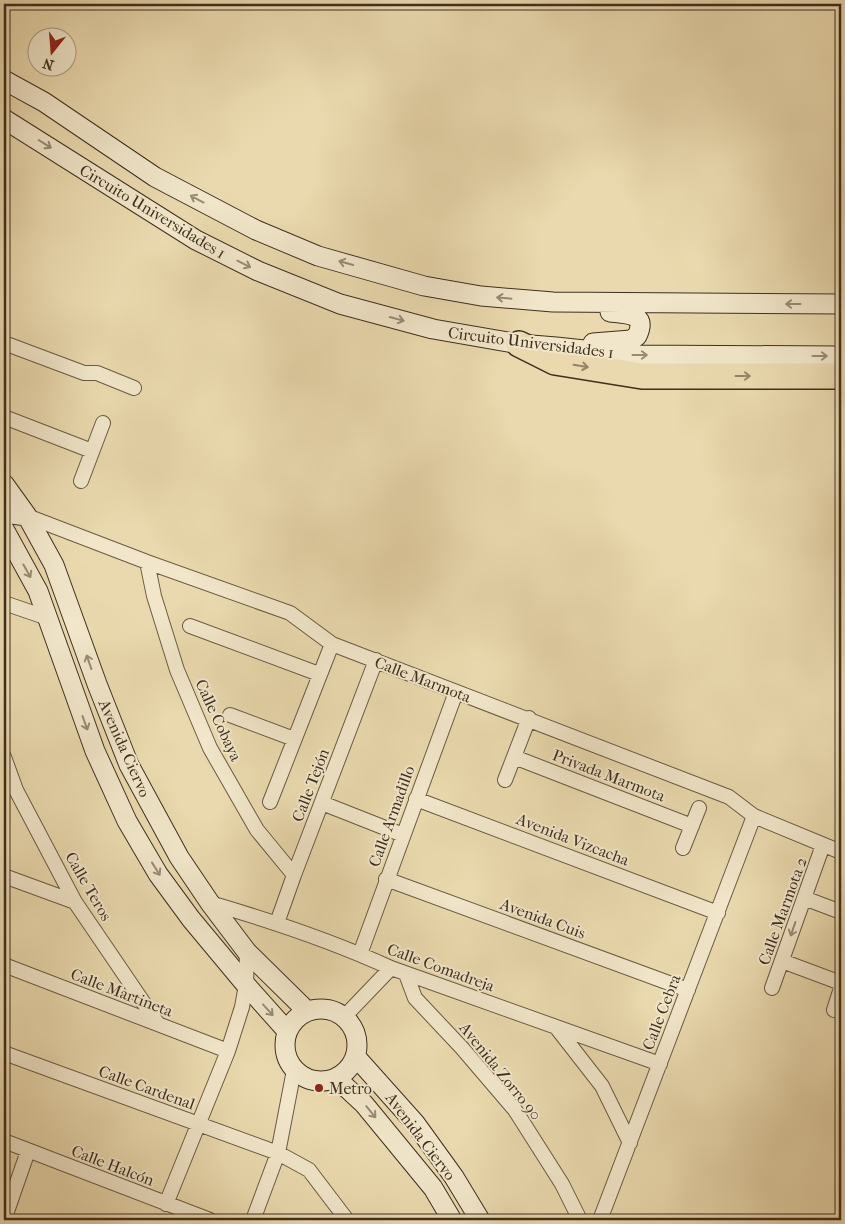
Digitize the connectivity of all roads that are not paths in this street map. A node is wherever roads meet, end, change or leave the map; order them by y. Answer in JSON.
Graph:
{"nodes":[{"id":1,"x":4,"y":80,"type":"edge"},
{"id":2,"x":4,"y":119,"type":"edge"},
{"id":3,"x":552,"y":302,"type":"junction"},
{"id":4,"x":841,"y":304,"type":"edge"},
{"id":5,"x":4,"y":343,"type":"edge"},
{"id":6,"x":519,"y":344,"type":"junction"},
{"id":7,"x":556,"y":347,"type":"junction"},
{"id":8,"x":841,"y":356,"type":"edge"},
{"id":9,"x":841,"y":376,"type":"edge"},
{"id":10,"x":134,"y":388,"type":"dead end"},
{"id":11,"x":4,"y":417,"type":"edge"},
{"id":12,"x":103,"y":423,"type":"dead end"},
{"id":13,"x":92,"y":452,"type":"junction"},
{"id":14,"x":81,"y":480,"type":"dead end"},
{"id":15,"x":4,"y":484,"type":"edge"},
{"id":16,"x":4,"y":513,"type":"edge"},
{"id":17,"x":27,"y":516,"type":"junction"},
{"id":18,"x":4,"y":529,"type":"edge"},
{"id":19,"x":147,"y":562,"type":"junction"},
{"id":20,"x":4,"y":604,"type":"edge"},
{"id":21,"x":48,"y":618,"type":"junction"},
{"id":22,"x":190,"y":626,"type":"dead end"},
{"id":23,"x":332,"y":644,"type":"junction"},
{"id":24,"x":376,"y":660,"type":"junction"},
{"id":25,"x":319,"y":674,"type":"junction"},
{"id":26,"x":456,"y":692,"type":"junction"},
{"id":27,"x":230,"y":715,"type":"dead end"},
{"id":28,"x":528,"y":718,"type":"junction"},
{"id":29,"x":294,"y":739,"type":"junction"},
{"id":30,"x":4,"y":757,"type":"edge"},
{"id":31,"x":514,"y":757,"type":"junction"},
{"id":32,"x":129,"y":765,"type":"junction"},
{"id":33,"x":106,"y":778,"type":"junction"},
{"id":34,"x":506,"y":780,"type":"dead end"},
{"id":35,"x":10,"y":788,"type":"edge"},
{"id":36,"x":416,"y":799,"type":"junction"},
{"id":37,"x":270,"y":802,"type":"dead end"},
{"id":38,"x":322,"y":803,"type":"junction"},
{"id":39,"x":699,"y":808,"type":"dead end"},
{"id":40,"x":754,"y":816,"type":"junction"},
{"id":41,"x":692,"y":826,"type":"junction"},
{"id":42,"x":403,"y":835,"type":"junction"},
{"id":43,"x":823,"y":845,"type":"junction"},
{"id":44,"x":683,"y":848,"type":"dead end"},
{"id":45,"x":841,"y":852,"type":"edge"},
{"id":46,"x":294,"y":875,"type":"junction"},
{"id":47,"x":4,"y":876,"type":"edge"},
{"id":48,"x":386,"y":879,"type":"junction"},
{"id":49,"x":804,"y":898,"type":"junction"},
{"id":50,"x":75,"y":902,"type":"junction"},
{"id":51,"x":210,"y":903,"type":"junction"},
{"id":52,"x":841,"y":912,"type":"edge"},
{"id":53,"x":718,"y":913,"type":"junction"},
{"id":54,"x":277,"y":923,"type":"junction"},
{"id":55,"x":247,"y":952,"type":"junction"},
{"id":56,"x":360,"y":954,"type":"junction"},
{"id":57,"x":782,"y":961,"type":"junction"},
{"id":58,"x":4,"y":965,"type":"edge"},
{"id":59,"x":391,"y":968,"type":"junction"},
{"id":60,"x":406,"y":974,"type":"junction"},
{"id":61,"x":841,"y":983,"type":"edge"},
{"id":62,"x":246,"y":985,"type":"junction"},
{"id":63,"x":772,"y":988,"type":"dead end"},
{"id":64,"x":841,"y":988,"type":"edge"},
{"id":65,"x":688,"y":990,"type":"junction"},
{"id":66,"x":834,"y":1010,"type":"dead end"},
{"id":67,"x":307,"y":1011,"type":"junction"},
{"id":68,"x":344,"y":1017,"type":"junction"},
{"id":69,"x":158,"y":1024,"type":"junction"},
{"id":70,"x":556,"y":1027,"type":"junction"},
{"id":71,"x":287,"y":1031,"type":"junction"},
{"id":72,"x":228,"y":1051,"type":"junction"},
{"id":73,"x":4,"y":1053,"type":"edge"},
{"id":74,"x":356,"y":1057,"type":"junction"},
{"id":75,"x":660,"y":1064,"type":"junction"},
{"id":76,"x":294,"y":1070,"type":"junction"},
{"id":77,"x":336,"y":1078,"type":"junction"},
{"id":78,"x":199,"y":1125,"type":"junction"},
{"id":79,"x":4,"y":1141,"type":"edge"},
{"id":80,"x":630,"y":1143,"type":"junction"},
{"id":81,"x":28,"y":1151,"type":"junction"},
{"id":82,"x":278,"y":1153,"type":"junction"},
{"id":83,"x":454,"y":1177,"type":"junction"},
{"id":84,"x":433,"y":1188,"type":"junction"},
{"id":85,"x":166,"y":1204,"type":"junction"},
{"id":86,"x":4,"y":1220,"type":"edge"},
{"id":87,"x":210,"y":1220,"type":"edge"},
{"id":88,"x":253,"y":1220,"type":"edge"},
{"id":89,"x":348,"y":1220,"type":"edge"},
{"id":90,"x":452,"y":1220,"type":"edge"},
{"id":91,"x":480,"y":1220,"type":"edge"},
{"id":92,"x":580,"y":1220,"type":"edge"},
{"id":93,"x":600,"y":1220,"type":"edge"}],
"edges":[{"from":3,"to":1,"type":"main road","name":"Circuito Universidades 1","one_way":true},
{"from":2,"to":6,"type":"main road","name":"Circuito Universidades 1","one_way":true},
{"from":4,"to":3,"type":"main road","name":"Circuito Universidades 1","one_way":true},
{"from":3,"to":7,"type":"main road"},
{"from":5,"to":10,"type":"street"},
{"from":6,"to":7,"type":"main road","name":"Circuito Universidades 1"},
{"from":6,"to":9,"type":"highway","one_way":true},
{"from":7,"to":8,"type":"main road","name":"Circuito Universidades 1","one_way":true},
{"from":11,"to":13,"type":"street"},
{"from":12,"to":13,"type":"street"},
{"from":13,"to":14,"type":"street"},
{"from":15,"to":17,"type":"main road","name":"Avenida Ciervo"},
{"from":16,"to":17,"type":"main road","name":"Calle Marmota"},
{"from":17,"to":19,"type":"street","name":"Calle Marmota"},
{"from":32,"to":17,"type":"main road","name":"Avenida Ciervo","one_way":true},
{"from":18,"to":21,"type":"main road","name":"Avenida Ciervo","one_way":true},
{"from":19,"to":23,"type":"street","name":"Calle Marmota"},
{"from":19,"to":46,"type":"street","name":"Calle Cobaya"},
{"from":20,"to":21,"type":"street"},
{"from":21,"to":33,"type":"main road","name":"Avenida Ciervo","one_way":true},
{"from":22,"to":25,"type":"street"},
{"from":23,"to":24,"type":"street","name":"Calle Marmota"},
{"from":23,"to":25,"type":"street"},
{"from":24,"to":26,"type":"street","name":"Calle Marmota"},
{"from":24,"to":38,"type":"street","name":"Calle Tejón"},
{"from":25,"to":29,"type":"street"},
{"from":26,"to":28,"type":"street","name":"Calle Marmota"},
{"from":26,"to":36,"type":"street","name":"Calle Armadillo"},
{"from":27,"to":29,"type":"street"},
{"from":28,"to":31,"type":"street"},
{"from":28,"to":40,"type":"street","name":"Calle Marmota"},
{"from":29,"to":37,"type":"street"},
{"from":30,"to":35,"type":"street","name":"Calle Teros"},
{"from":31,"to":34,"type":"street"},
{"from":31,"to":41,"type":"street","name":"Privada Marmota"},
{"from":32,"to":33,"type":"main road"},
{"from":32,"to":51,"type":"main road","name":"Avenida Ciervo"},
{"from":33,"to":62,"type":"main road","name":"Avenida Ciervo","one_way":true},
{"from":35,"to":50,"type":"street","name":"Calle Teros"},
{"from":36,"to":42,"type":"street","name":"Calle Armadillo"},
{"from":36,"to":53,"type":"street","name":"Avenida Vizcacha"},
{"from":38,"to":42,"type":"street"},
{"from":38,"to":46,"type":"street","name":"Calle Tejón"},
{"from":39,"to":41,"type":"street"},
{"from":40,"to":43,"type":"street","name":"Calle Marmota"},
{"from":40,"to":53,"type":"street","name":"Calle Cebra"},
{"from":41,"to":44,"type":"street"},
{"from":42,"to":48,"type":"street","name":"Calle Armadillo"},
{"from":43,"to":45,"type":"street","name":"Calle Marmota"},
{"from":43,"to":49,"type":"street","name":"Calle Marmota 2"},
{"from":46,"to":54,"type":"street","name":"Calle Tejón"},
{"from":47,"to":50,"type":"street"},
{"from":48,"to":56,"type":"street","name":"Calle Armadillo"},
{"from":48,"to":65,"type":"street","name":"Avenida Cuis"},
{"from":49,"to":52,"type":"street"},
{"from":49,"to":57,"type":"street","name":"Calle Marmota 2","one_way":true},
{"from":50,"to":69,"type":"street","name":"Calle Teros"},
{"from":51,"to":54,"type":"street","name":"Calle Comadreja"},
{"from":51,"to":55,"type":"main road","name":"Avenida Ciervo"},
{"from":53,"to":65,"type":"street","name":"Calle Cebra"},
{"from":54,"to":56,"type":"street","name":"Calle Comadreja"},
{"from":55,"to":62,"type":"street"},
{"from":55,"to":67,"type":"main road","name":"Avenida Ciervo"},
{"from":56,"to":59,"type":"street","name":"Calle Comadreja"},
{"from":57,"to":61,"type":"street"},
{"from":57,"to":63,"type":"street","name":"Calle Marmota 2"},
{"from":58,"to":69,"type":"street","name":"Calle Martineta"},
{"from":59,"to":60,"type":"street","name":"Calle Comadreja"},
{"from":59,"to":68,"type":"street"},
{"from":60,"to":70,"type":"street","name":"Calle Comadreja"},
{"from":60,"to":92,"type":"street","name":"Avenida Zorro 90"},
{"from":62,"to":71,"type":"main road","name":"Avenida Ciervo","one_way":true},
{"from":62,"to":72,"type":"street"},
{"from":64,"to":66,"type":"street"},
{"from":65,"to":75,"type":"street","name":"Calle Cebra"},
{"from":67,"to":68,"type":"main road"},
{"from":67,"to":71,"type":"main road"},
{"from":68,"to":74,"type":"main road"},
{"from":69,"to":72,"type":"street","name":"Calle Martineta"},
{"from":70,"to":75,"type":"street","name":"Calle Comadreja"},
{"from":70,"to":80,"type":"street"},
{"from":71,"to":76,"type":"main road"},
{"from":72,"to":78,"type":"street"},
{"from":73,"to":78,"type":"street","name":"Calle Cardenal"},
{"from":74,"to":77,"type":"main road"},
{"from":74,"to":83,"type":"main road","name":"Avenida Ciervo"},
{"from":75,"to":80,"type":"street","name":"Calle Cebra"},
{"from":76,"to":77,"type":"main road"},
{"from":76,"to":82,"type":"street"},
{"from":77,"to":84,"type":"main road","name":"Avenida Ciervo","one_way":true},
{"from":78,"to":82,"type":"street","name":"Calle Cardenal"},
{"from":78,"to":85,"type":"street"},
{"from":79,"to":81,"type":"street","name":"Calle Halcón"},
{"from":80,"to":93,"type":"street","name":"Calle Cebra"},
{"from":81,"to":85,"type":"street","name":"Calle Halcón"},
{"from":81,"to":86,"type":"street"},
{"from":82,"to":88,"type":"street"},
{"from":82,"to":89,"type":"street","name":"Calle Cardenal"},
{"from":83,"to":84,"type":"main road"},
{"from":83,"to":91,"type":"main road","name":"Avenida Ciervo"},
{"from":84,"to":90,"type":"main road","name":"Avenida Ciervo"},
{"from":85,"to":87,"type":"street","name":"Calle Halcón"}]}
